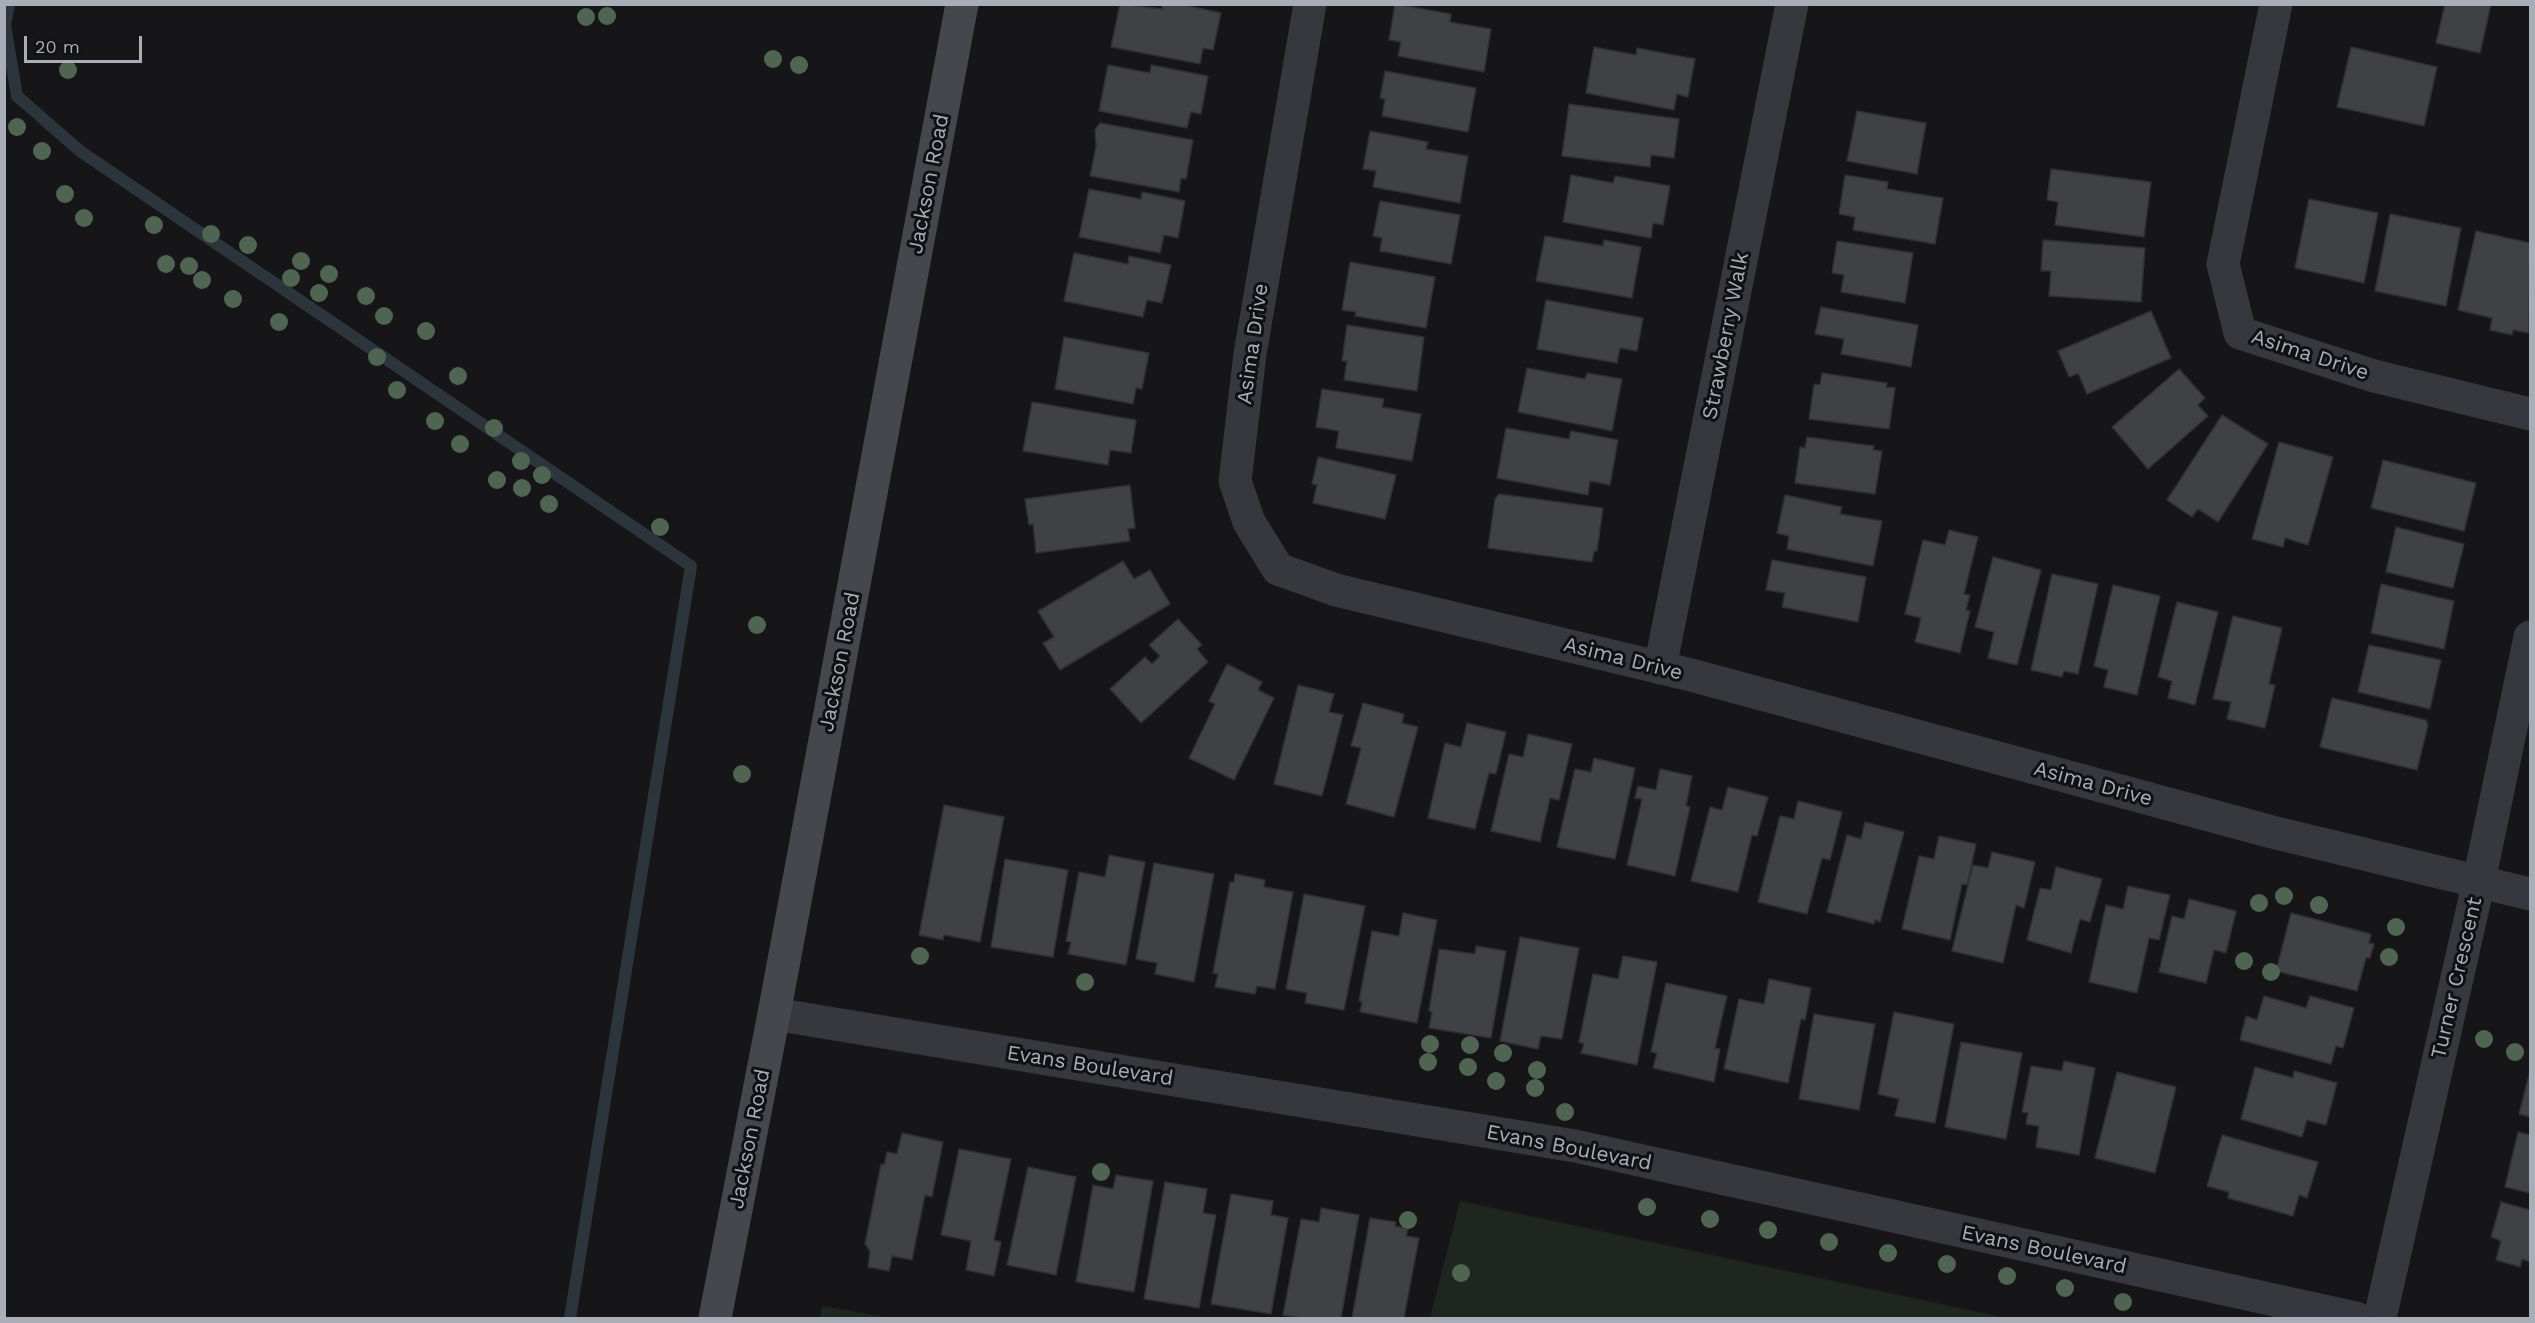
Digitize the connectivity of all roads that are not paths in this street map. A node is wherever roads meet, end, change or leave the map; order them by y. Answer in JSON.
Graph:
{"nodes":[{"id":1,"x":962,"y":4,"type":"edge"},
{"id":2,"x":1310,"y":4,"type":"edge"},
{"id":3,"x":1792,"y":4,"type":"edge"},
{"id":4,"x":2276,"y":4,"type":"edge"},
{"id":5,"x":2530,"y":414,"type":"edge"},
{"id":6,"x":2530,"y":637,"type":"edge"},
{"id":7,"x":1660,"y":668,"type":"junction"},
{"id":8,"x":2479,"y":881,"type":"junction"},
{"id":9,"x":2530,"y":894,"type":"edge"},
{"id":10,"x":774,"y":1014,"type":"junction"},
{"id":11,"x":715,"y":1318,"type":"edge"},
{"id":12,"x":2356,"y":1318,"type":"edge"},
{"id":13,"x":2380,"y":1318,"type":"edge"}],
"edges":[{"from":1,"to":10,"type":"main road","name":"Jackson Road"},
{"from":2,"to":7,"type":"street","name":"Asima Drive"},
{"from":3,"to":7,"type":"street","name":"Strawberry Walk"},
{"from":4,"to":5,"type":"street","name":"Asima Drive"},
{"from":6,"to":8,"type":"street","name":"Turner Crescent"},
{"from":7,"to":8,"type":"street","name":"Asima Drive"},
{"from":8,"to":9,"type":"street","name":"Asima Drive"},
{"from":8,"to":13,"type":"street","name":"Turner Crescent"},
{"from":10,"to":11,"type":"main road","name":"Jackson Road"},
{"from":10,"to":12,"type":"street","name":"Evans Boulevard"}]}
